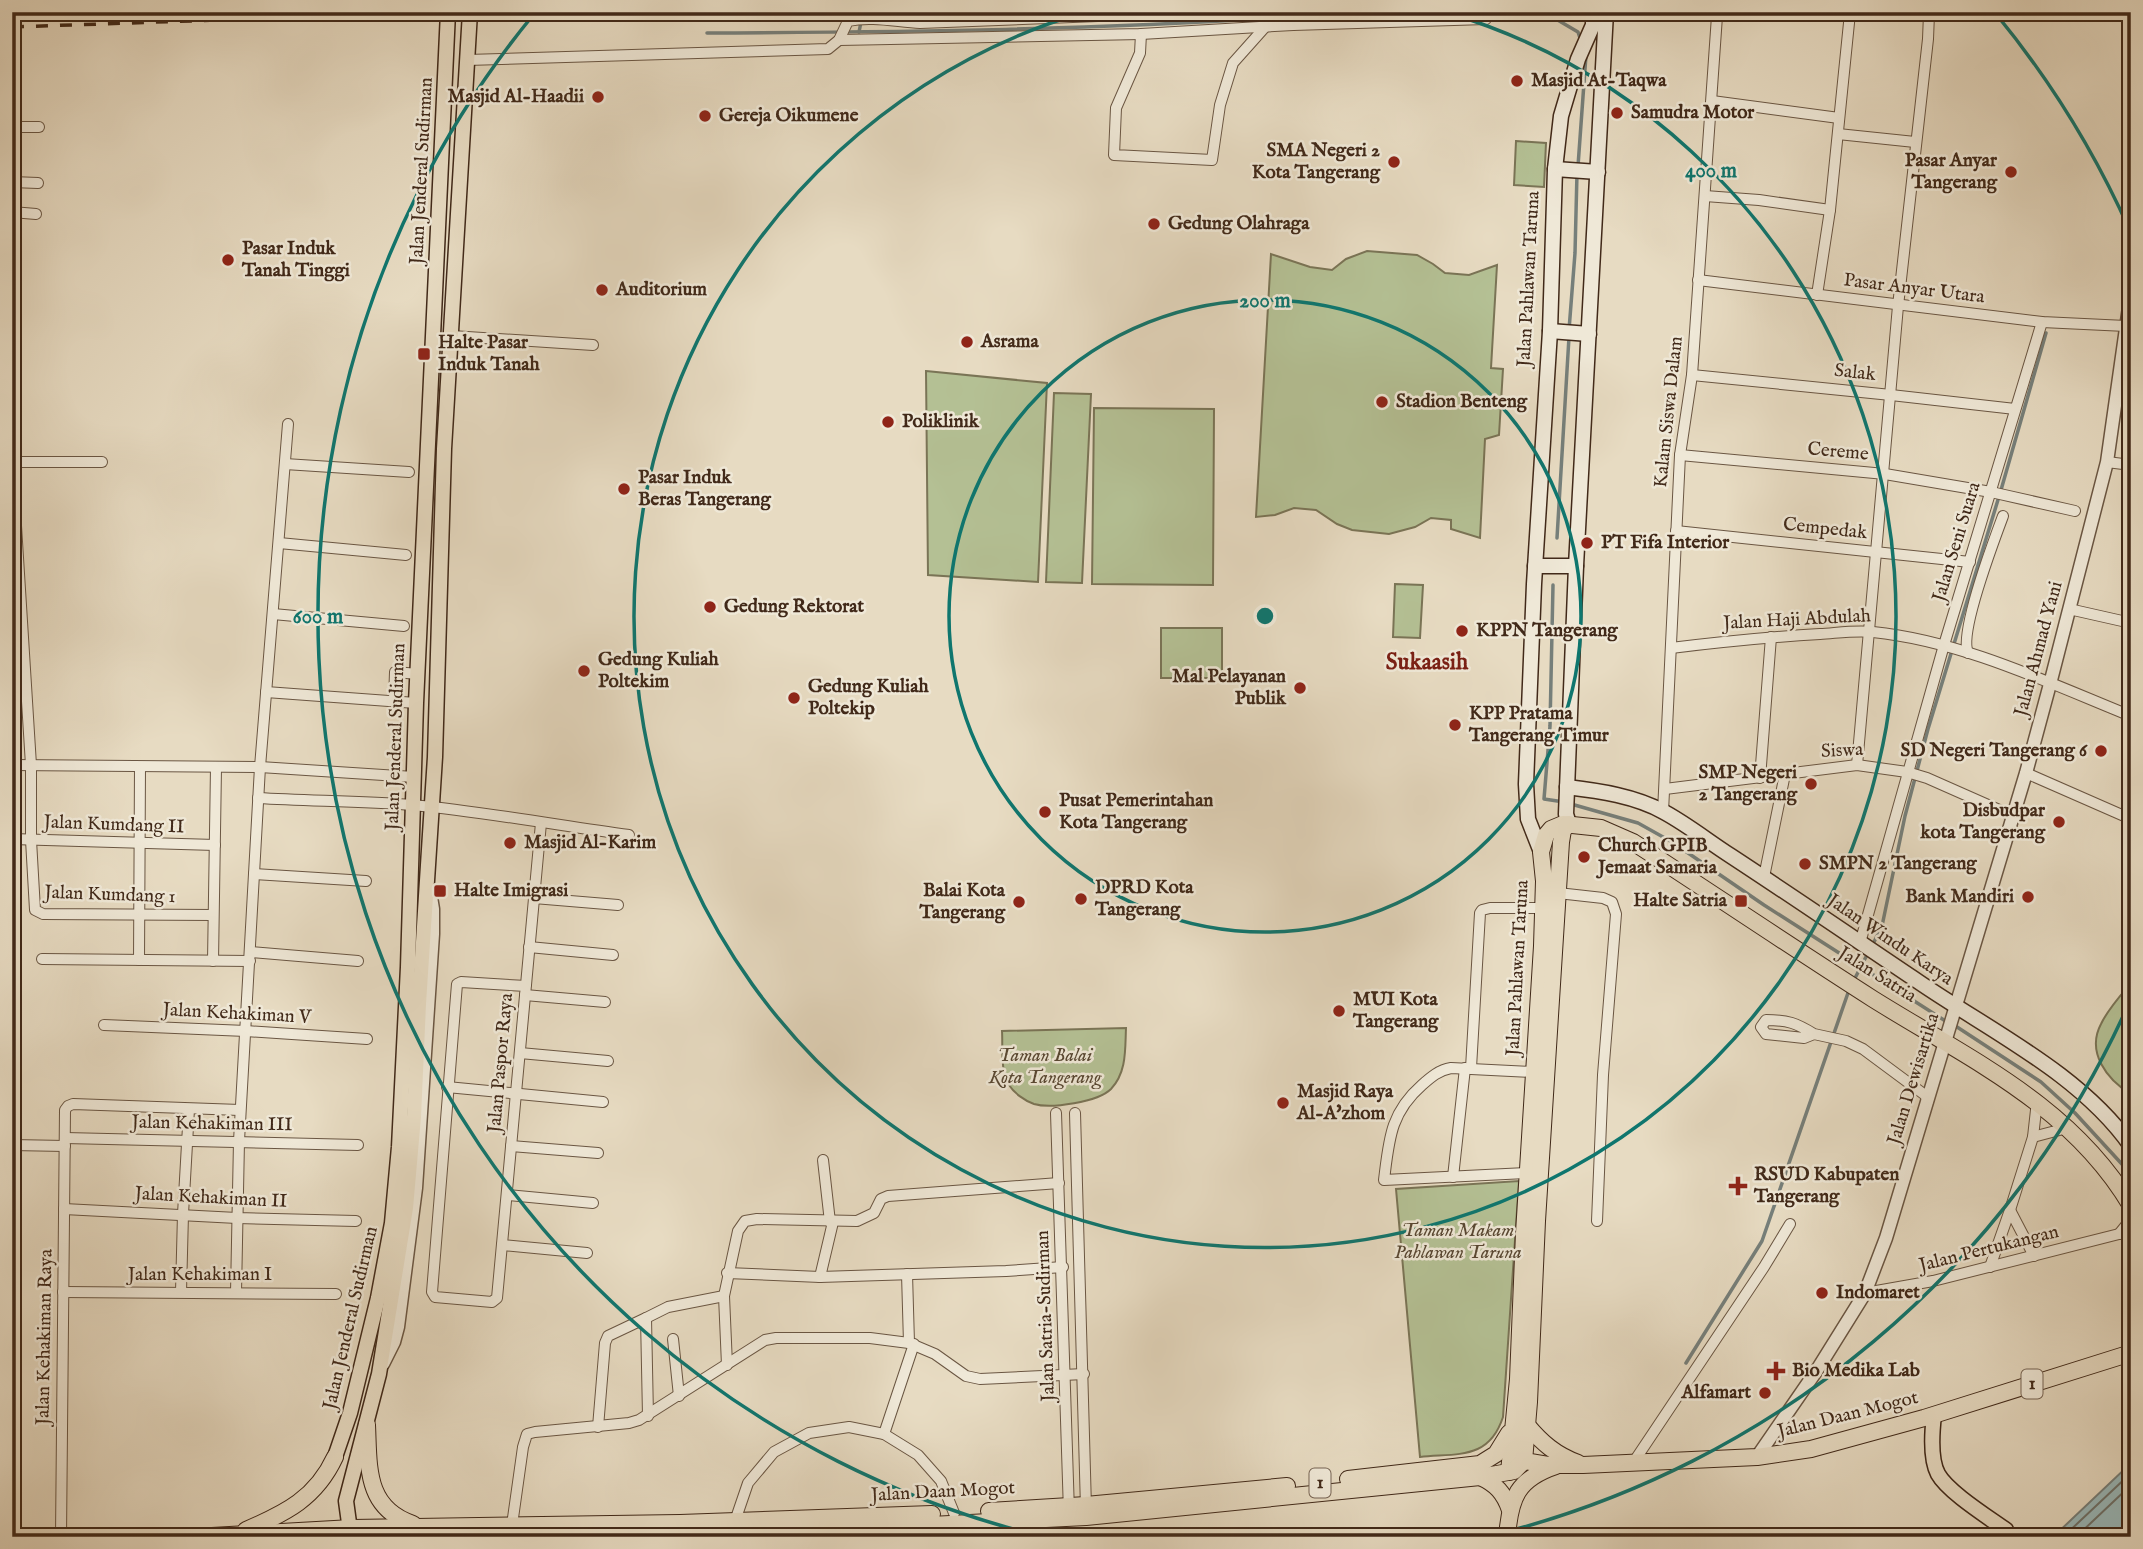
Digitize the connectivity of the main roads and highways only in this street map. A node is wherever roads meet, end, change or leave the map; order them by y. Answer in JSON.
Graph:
{"nodes":[{"id":1,"x":448,"y":12,"type":"edge"},
{"id":2,"x":470,"y":12,"type":"edge"},
{"id":3,"x":1606,"y":12,"type":"edge"},
{"id":4,"x":1590,"y":18,"type":"edge"},
{"id":5,"x":1559,"y":169,"type":"junction"},
{"id":6,"x":1595,"y":172,"type":"junction"},
{"id":7,"x":1554,"y":331,"type":"junction"},
{"id":8,"x":1585,"y":333,"type":"junction"},
{"id":9,"x":1535,"y":566,"type":"junction"},
{"id":10,"x":1576,"y":566,"type":"junction"},
{"id":11,"x":1567,"y":790,"type":"junction"},
{"id":12,"x":1568,"y":819,"type":"junction"},
{"id":13,"x":1541,"y":852,"type":"junction"},
{"id":14,"x":2131,"y":1146,"type":"edge"},
{"id":15,"x":2131,"y":1206,"type":"edge"},
{"id":16,"x":2131,"y":1353,"type":"edge"},
{"id":17,"x":1934,"y":1415,"type":"junction"},
{"id":18,"x":367,"y":1425,"type":"junction"},
{"id":19,"x":1520,"y":1425,"type":"junction"},
{"id":20,"x":1517,"y":1456,"type":"junction"},
{"id":21,"x":335,"y":1457,"type":"joint"},
{"id":22,"x":1558,"y":1465,"type":"junction"},
{"id":23,"x":1583,"y":1465,"type":"junction"},
{"id":24,"x":1480,"y":1478,"type":"junction"},
{"id":25,"x":1078,"y":1512,"type":"junction"},
{"id":26,"x":1509,"y":1513,"type":"junction"},
{"id":27,"x":422,"y":1527,"type":"junction"},
{"id":28,"x":359,"y":1532,"type":"edge"},
{"id":29,"x":890,"y":1532,"type":"edge"},
{"id":30,"x":857,"y":1533,"type":"edge"},
{"id":31,"x":234,"y":1535,"type":"junction"},
{"id":32,"x":194,"y":1537,"type":"edge"},
{"id":33,"x":570,"y":1537,"type":"edge"},
{"id":34,"x":1507,"y":1537,"type":"edge"},
{"id":35,"x":2009,"y":1537,"type":"edge"}],
"edges":[{"from":1,"to":21,"type":"main road","name":"Jalan Jenderal Sudirman"},
{"from":2,"to":18,"type":"main road","name":"Jalan Jenderal Sudirman"},
{"from":3,"to":6,"type":"main road"},
{"from":4,"to":5,"type":"main road","name":"Jalan Pahlawan Taruna"},
{"from":5,"to":6,"type":"main road"},
{"from":5,"to":7,"type":"main road","name":"Jalan Pahlawan Taruna"},
{"from":6,"to":8,"type":"main road"},
{"from":7,"to":8,"type":"main road"},
{"from":7,"to":9,"type":"main road","name":"Jalan Pahlawan Taruna"},
{"from":8,"to":10,"type":"main road"},
{"from":9,"to":10,"type":"main road"},
{"from":9,"to":13,"type":"main road","name":"Jalan Pahlawan Taruna"},
{"from":10,"to":11,"type":"main road"},
{"from":11,"to":12,"type":"main road"},
{"from":11,"to":14,"type":"main road","name":"Jalan Windu Karya"},
{"from":12,"to":13,"type":"highway"},
{"from":12,"to":15,"type":"highway","name":"Jalan Satria"},
{"from":12,"to":19,"type":"highway","name":"Jalan Pahlawan Taruna"},
{"from":13,"to":19,"type":"highway","name":"Jalan Pahlawan Taruna"},
{"from":16,"to":17,"type":"highway","name":"Jalan Daan Mogot","number":"1"},
{"from":17,"to":23,"type":"highway","name":"Jalan Daan Mogot","number":"1"},
{"from":17,"to":35,"type":"main road"},
{"from":18,"to":27,"type":"highway"},
{"from":18,"to":28,"type":"main road","name":"Jalan Jenderal Sudirman"},
{"from":19,"to":20,"type":"highway","name":"Jalan Pahlawan Taruna"},
{"from":19,"to":23,"type":"highway"},
{"from":19,"to":25,"type":"highway","name":"Jalan Daan Mogot","number":"1"},
{"from":20,"to":22,"type":"highway","name":"Jalan Daan Mogot","number":"1"},
{"from":20,"to":24,"type":"highway","name":"Jalan Daan Mogot","number":"1"},
{"from":21,"to":31,"type":"highway"},
{"from":22,"to":23,"type":"highway","name":"Jalan Daan Mogot","number":"1"},
{"from":22,"to":26,"type":"highway"},
{"from":24,"to":25,"type":"highway","name":"Jalan Daan Mogot","number":"1"},
{"from":24,"to":26,"type":"highway"},
{"from":25,"to":27,"type":"highway","name":"Jalan Daan Mogot","number":"1"},
{"from":25,"to":29,"type":"highway","name":"Jalan Daan Mogot","number":"1"},
{"from":26,"to":34,"type":"highway"},
{"from":27,"to":28,"type":"highway","name":"Jalan Daan Mogot","number":"1"},
{"from":28,"to":31,"type":"highway","name":"Jalan Daan Mogot","number":"1"},
{"from":29,"to":30,"type":"highway","name":"Jalan Daan Mogot","number":"1"},
{"from":30,"to":33,"type":"highway","name":"Jalan Daan Mogot","number":"1"},
{"from":31,"to":32,"type":"highway","name":"Jalan Daan Mogot","number":"1"}]}
